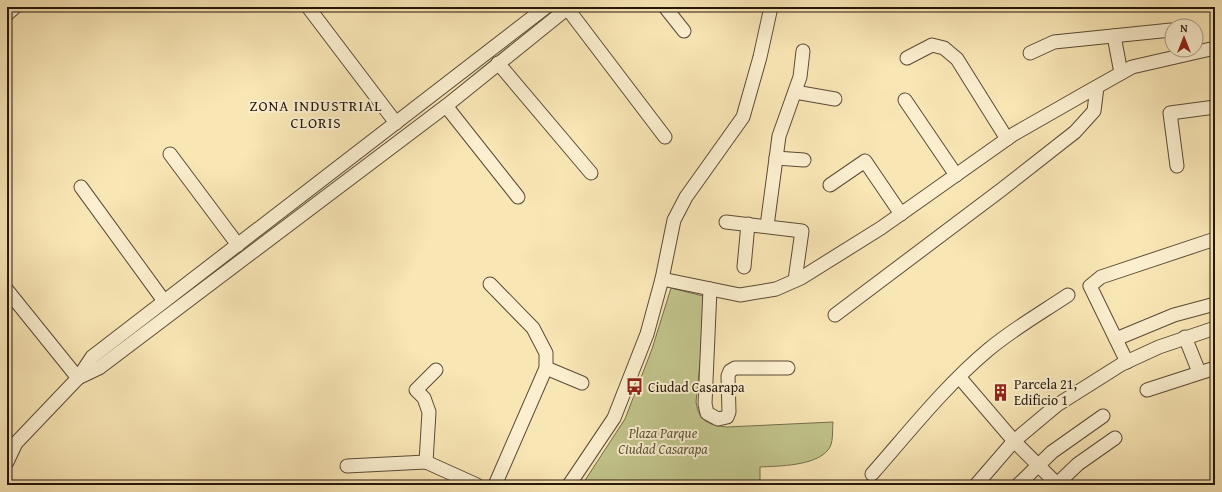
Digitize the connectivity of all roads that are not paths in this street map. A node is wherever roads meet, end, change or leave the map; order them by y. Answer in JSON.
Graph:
{"nodes":[{"id":1,"x":15,"y":7,"type":"edge"},
{"id":2,"x":308,"y":7,"type":"edge"},
{"id":3,"x":546,"y":7,"type":"edge"},
{"id":4,"x":665,"y":7,"type":"edge"},
{"id":5,"x":770,"y":7,"type":"edge"},
{"id":6,"x":568,"y":8,"type":"edge"},
{"id":7,"x":7,"y":14,"type":"edge"},
{"id":8,"x":684,"y":31,"type":"dead end"},
{"id":9,"x":1164,"y":31,"type":"edge"},
{"id":10,"x":1114,"y":36,"type":"junction"},
{"id":11,"x":1215,"y":48,"type":"edge"},
{"id":12,"x":803,"y":50,"type":"dead end"},
{"id":13,"x":1030,"y":54,"type":"dead end"},
{"id":14,"x":907,"y":58,"type":"dead end"},
{"id":15,"x":498,"y":63,"type":"junction"},
{"id":16,"x":1121,"y":73,"type":"junction"},
{"id":17,"x":1097,"y":87,"type":"junction"},
{"id":18,"x":795,"y":92,"type":"junction"},
{"id":19,"x":835,"y":99,"type":"dead end"},
{"id":20,"x":905,"y":100,"type":"dead end"},
{"id":21,"x":446,"y":106,"type":"junction"},
{"id":22,"x":1215,"y":107,"type":"edge"},
{"id":23,"x":396,"y":123,"type":"junction"},
{"id":24,"x":665,"y":137,"type":"dead end"},
{"id":25,"x":1006,"y":140,"type":"junction"},
{"id":26,"x":170,"y":154,"type":"dead end"},
{"id":27,"x":776,"y":158,"type":"junction"},
{"id":28,"x":804,"y":160,"type":"dead end"},
{"id":29,"x":1177,"y":166,"type":"dead end"},
{"id":30,"x":591,"y":173,"type":"dead end"},
{"id":31,"x":956,"y":175,"type":"junction"},
{"id":32,"x":830,"y":185,"type":"dead end"},
{"id":33,"x":81,"y":187,"type":"dead end"},
{"id":34,"x":518,"y":198,"type":"dead end"},
{"id":35,"x":901,"y":214,"type":"junction"},
{"id":36,"x":726,"y":222,"type":"dead end"},
{"id":37,"x":748,"y":224,"type":"junction"},
{"id":38,"x":767,"y":226,"type":"junction"},
{"id":39,"x":1212,"y":240,"type":"dead end"},
{"id":40,"x":238,"y":244,"type":"junction"},
{"id":41,"x":744,"y":267,"type":"dead end"},
{"id":42,"x":662,"y":279,"type":"junction"},
{"id":43,"x":795,"y":280,"type":"junction"},
{"id":44,"x":490,"y":284,"type":"dead end"},
{"id":45,"x":710,"y":289,"type":"junction"},
{"id":46,"x":7,"y":290,"type":"edge"},
{"id":47,"x":1068,"y":295,"type":"dead end"},
{"id":48,"x":164,"y":301,"type":"junction"},
{"id":49,"x":1215,"y":304,"type":"edge"},
{"id":50,"x":835,"y":315,"type":"dead end"},
{"id":51,"x":1215,"y":328,"type":"edge"},
{"id":52,"x":1185,"y":337,"type":"junction"},
{"id":53,"x":1116,"y":339,"type":"junction"},
{"id":54,"x":1127,"y":362,"type":"junction"},
{"id":55,"x":546,"y":368,"type":"junction"},
{"id":56,"x":788,"y":368,"type":"dead end"},
{"id":57,"x":1215,"y":368,"type":"edge"},
{"id":58,"x":436,"y":370,"type":"dead end"},
{"id":59,"x":1199,"y":372,"type":"junction"},
{"id":60,"x":78,"y":378,"type":"junction"},
{"id":61,"x":960,"y":378,"type":"junction"},
{"id":62,"x":582,"y":383,"type":"dead end"},
{"id":63,"x":1147,"y":390,"type":"dead end"},
{"id":64,"x":1103,"y":416,"type":"dead end"},
{"id":65,"x":1115,"y":438,"type":"dead end"},
{"id":66,"x":1014,"y":441,"type":"junction"},
{"id":67,"x":7,"y":462,"type":"edge"},
{"id":68,"x":426,"y":462,"type":"junction"},
{"id":69,"x":1038,"y":465,"type":"junction"},
{"id":70,"x":347,"y":466,"type":"dead end"},
{"id":71,"x":872,"y":474,"type":"dead end"},
{"id":72,"x":477,"y":485,"type":"edge"},
{"id":73,"x":495,"y":485,"type":"edge"},
{"id":74,"x":569,"y":485,"type":"edge"},
{"id":75,"x":976,"y":485,"type":"edge"},
{"id":76,"x":1018,"y":485,"type":"edge"},
{"id":77,"x":1057,"y":485,"type":"edge"}],
"edges":[{"from":1,"to":7,"type":"street"},
{"from":2,"to":23,"type":"street"},
{"from":3,"to":23,"type":"street"},
{"from":4,"to":8,"type":"street"},
{"from":5,"to":42,"type":"street"},
{"from":6,"to":15,"type":"street"},
{"from":6,"to":24,"type":"street"},
{"from":9,"to":10,"type":"street"},
{"from":10,"to":13,"type":"street"},
{"from":10,"to":16,"type":"street"},
{"from":11,"to":16,"type":"street"},
{"from":12,"to":18,"type":"street"},
{"from":14,"to":25,"type":"street"},
{"from":15,"to":21,"type":"street"},
{"from":15,"to":30,"type":"street"},
{"from":16,"to":17,"type":"street"},
{"from":17,"to":25,"type":"street"},
{"from":17,"to":50,"type":"street"},
{"from":18,"to":19,"type":"street"},
{"from":18,"to":27,"type":"street"},
{"from":20,"to":31,"type":"street"},
{"from":21,"to":34,"type":"street"},
{"from":21,"to":60,"type":"street"},
{"from":22,"to":29,"type":"street"},
{"from":23,"to":40,"type":"street"},
{"from":25,"to":31,"type":"street"},
{"from":26,"to":40,"type":"street"},
{"from":27,"to":28,"type":"street"},
{"from":27,"to":38,"type":"street"},
{"from":31,"to":35,"type":"street"},
{"from":32,"to":35,"type":"street"},
{"from":33,"to":48,"type":"street"},
{"from":35,"to":43,"type":"street"},
{"from":36,"to":37,"type":"street"},
{"from":37,"to":38,"type":"street"},
{"from":37,"to":41,"type":"street"},
{"from":38,"to":43,"type":"street"},
{"from":39,"to":53,"type":"street"},
{"from":40,"to":48,"type":"street"},
{"from":42,"to":45,"type":"street"},
{"from":42,"to":74,"type":"street"},
{"from":43,"to":45,"type":"street"},
{"from":44,"to":55,"type":"street"},
{"from":45,"to":56,"type":"street"},
{"from":46,"to":60,"type":"street"},
{"from":47,"to":61,"type":"street"},
{"from":48,"to":60,"type":"street"},
{"from":49,"to":53,"type":"street"},
{"from":51,"to":52,"type":"street"},
{"from":52,"to":54,"type":"street"},
{"from":52,"to":59,"type":"street"},
{"from":53,"to":54,"type":"street"},
{"from":54,"to":66,"type":"street"},
{"from":55,"to":62,"type":"street"},
{"from":55,"to":73,"type":"street"},
{"from":57,"to":59,"type":"street"},
{"from":58,"to":68,"type":"street"},
{"from":59,"to":63,"type":"street"},
{"from":60,"to":67,"type":"street"},
{"from":61,"to":66,"type":"street"},
{"from":61,"to":71,"type":"street"},
{"from":64,"to":69,"type":"street"},
{"from":65,"to":77,"type":"street"},
{"from":66,"to":69,"type":"street"},
{"from":66,"to":75,"type":"street"},
{"from":68,"to":70,"type":"street"},
{"from":68,"to":72,"type":"street"},
{"from":69,"to":76,"type":"street"},
{"from":69,"to":77,"type":"street"}]}
